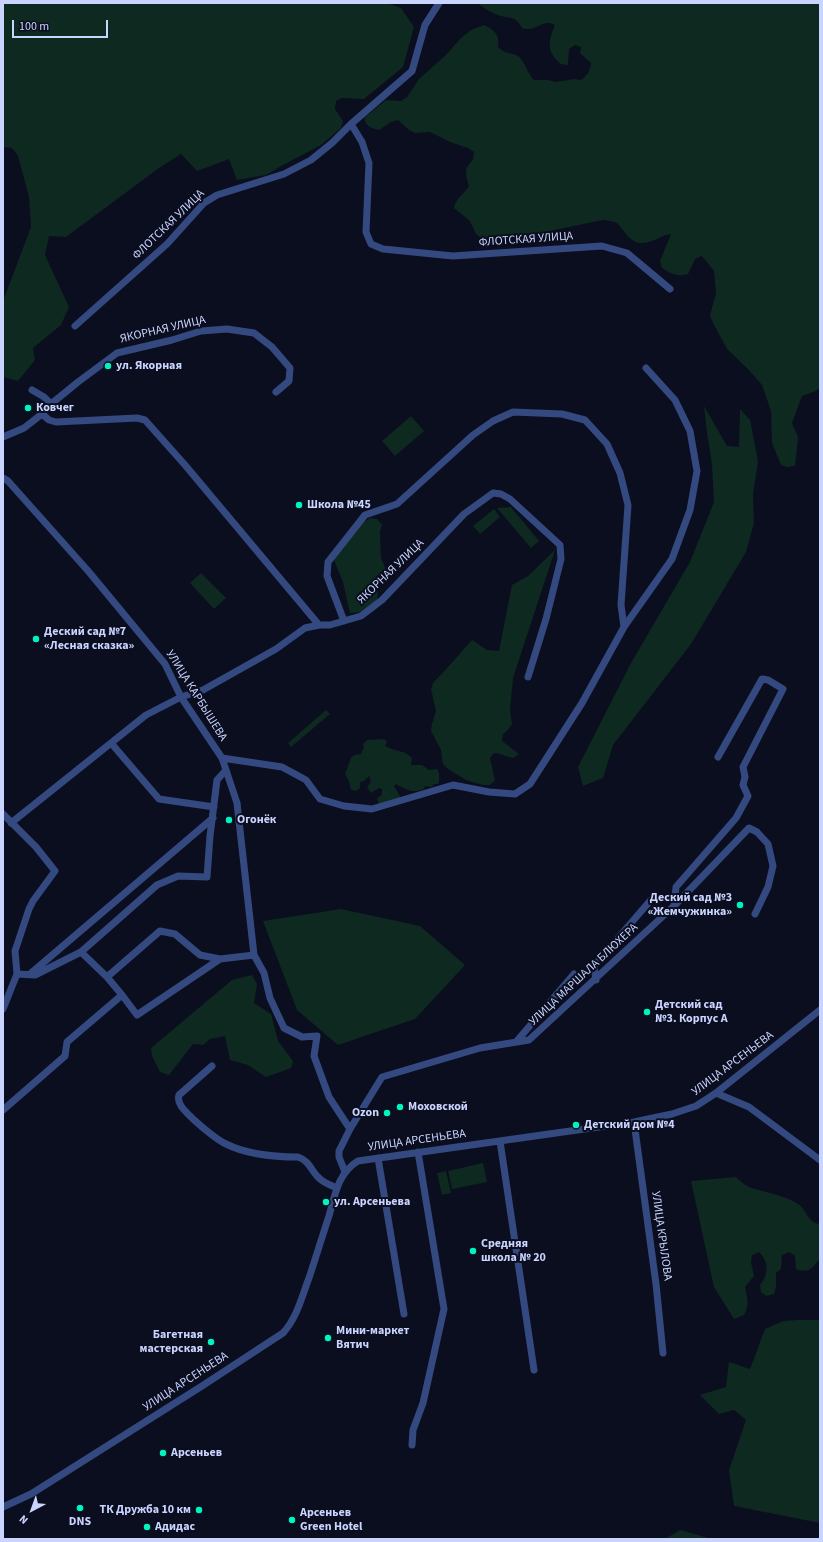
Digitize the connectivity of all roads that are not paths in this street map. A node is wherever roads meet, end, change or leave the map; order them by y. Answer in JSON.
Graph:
{"nodes":[{"id":1,"x":439,"y":3,"type":"edge"},
{"id":2,"x":351,"y":124,"type":"junction"},
{"id":3,"x":670,"y":289,"type":"dead end"},
{"id":4,"x":75,"y":326,"type":"dead end"},
{"id":5,"x":646,"y":368,"type":"dead end"},
{"id":6,"x":32,"y":390,"type":"dead end"},
{"id":7,"x":276,"y":392,"type":"dead end"},
{"id":8,"x":51,"y":404,"type":"junction"},
{"id":9,"x":42,"y":414,"type":"junction"},
{"id":10,"x":3,"y":437,"type":"edge"},
{"id":11,"x":3,"y":478,"type":"edge"},
{"id":12,"x":344,"y":621,"type":"junction"},
{"id":13,"x":319,"y":625,"type":"junction"},
{"id":14,"x":624,"y":627,"type":"junction"},
{"id":15,"x":528,"y":677,"type":"dead end"},
{"id":16,"x":182,"y":697,"type":"junction"},
{"id":17,"x":112,"y":743,"type":"junction"},
{"id":18,"x":222,"y":758,"type":"junction"},
{"id":19,"x":718,"y":758,"type":"dead end"},
{"id":20,"x":226,"y":770,"type":"junction"},
{"id":21,"x":214,"y":807,"type":"junction"},
{"id":22,"x":3,"y":814,"type":"edge"},
{"id":23,"x":212,"y":818,"type":"junction"},
{"id":24,"x":11,"y":823,"type":"junction"},
{"id":25,"x":650,"y":901,"type":"dead end"},
{"id":26,"x":674,"y":907,"type":"junction"},
{"id":27,"x":755,"y":914,"type":"dead end"},
{"id":28,"x":80,"y":952,"type":"junction"},
{"id":29,"x":254,"y":955,"type":"junction"},
{"id":30,"x":220,"y":959,"type":"junction"},
{"id":31,"x":17,"y":974,"type":"junction"},
{"id":32,"x":29,"y":974,"type":"junction"},
{"id":33,"x":574,"y":974,"type":"dead end"},
{"id":34,"x":107,"y":977,"type":"junction"},
{"id":35,"x":596,"y":980,"type":"junction"},
{"id":36,"x":122,"y":995,"type":"junction"},
{"id":37,"x":3,"y":1009,"type":"edge"},
{"id":38,"x":820,"y":1010,"type":"edge"},
{"id":39,"x":516,"y":1042,"type":"junction"},
{"id":40,"x":212,"y":1066,"type":"dead end"},
{"id":41,"x":716,"y":1093,"type":"junction"},
{"id":42,"x":3,"y":1110,"type":"edge"},
{"id":43,"x":634,"y":1122,"type":"junction"},
{"id":44,"x":350,"y":1129,"type":"junction"},
{"id":45,"x":500,"y":1141,"type":"junction"},
{"id":46,"x":418,"y":1152,"type":"junction"},
{"id":47,"x":378,"y":1158,"type":"junction"},
{"id":48,"x":820,"y":1160,"type":"edge"},
{"id":49,"x":345,"y":1172,"type":"junction"},
{"id":50,"x":337,"y":1188,"type":"junction"},
{"id":51,"x":404,"y":1314,"type":"dead end"},
{"id":52,"x":663,"y":1353,"type":"dead end"},
{"id":53,"x":534,"y":1370,"type":"dead end"},
{"id":54,"x":412,"y":1445,"type":"dead end"},
{"id":55,"x":3,"y":1508,"type":"edge"}],
"edges":[{"from":1,"to":2,"type":"street","name":"ФЛОТСКАЯ УЛИЦА"},
{"from":2,"to":3,"type":"street","name":"ФЛОТСКАЯ УЛИЦА"},
{"from":2,"to":4,"type":"street","name":"ФЛОТСКАЯ УЛИЦА"},
{"from":5,"to":14,"type":"street"},
{"from":6,"to":8,"type":"street"},
{"from":7,"to":8,"type":"street","name":"ЯКОРНАЯ УЛИЦА"},
{"from":8,"to":9,"type":"street","name":"ЯКОРНАЯ УЛИЦА"},
{"from":9,"to":10,"type":"street","name":"ЯКОРНАЯ УЛИЦА"},
{"from":9,"to":13,"type":"street"},
{"from":11,"to":16,"type":"street","name":"УЛИЦА КАРБЫШЕВА"},
{"from":12,"to":13,"type":"street","name":"ЯКОРНАЯ УЛИЦА"},
{"from":12,"to":14,"type":"street"},
{"from":12,"to":15,"type":"street","name":"ЯКОРНАЯ УЛИЦА"},
{"from":13,"to":16,"type":"street","name":"ЯКОРНАЯ УЛИЦА"},
{"from":14,"to":18,"type":"street"},
{"from":16,"to":17,"type":"street","name":"ЯКОРНАЯ УЛИЦА"},
{"from":16,"to":18,"type":"street","name":"УЛИЦА КАРБЫШЕВА"},
{"from":17,"to":21,"type":"street"},
{"from":17,"to":24,"type":"street","name":"ЯКОРНАЯ УЛИЦА"},
{"from":18,"to":20,"type":"street","name":"УЛИЦА КАРБЫШЕВА"},
{"from":19,"to":26,"type":"street"},
{"from":20,"to":21,"type":"street"},
{"from":20,"to":29,"type":"street","name":"УЛИЦА КАРБЫШЕВА"},
{"from":21,"to":23,"type":"street"},
{"from":22,"to":24,"type":"street"},
{"from":23,"to":28,"type":"street"},
{"from":23,"to":32,"type":"street"},
{"from":24,"to":31,"type":"street"},
{"from":25,"to":35,"type":"street"},
{"from":26,"to":27,"type":"street","name":"УЛИЦА МАРШАЛА БЛЮХЕРА"},
{"from":26,"to":35,"type":"street","name":"УЛИЦА МАРШАЛА БЛЮХЕРА"},
{"from":28,"to":32,"type":"street"},
{"from":28,"to":34,"type":"street"},
{"from":29,"to":30,"type":"street"},
{"from":29,"to":44,"type":"street"},
{"from":30,"to":34,"type":"street"},
{"from":30,"to":36,"type":"street"},
{"from":31,"to":32,"type":"street"},
{"from":31,"to":37,"type":"street"},
{"from":33,"to":39,"type":"street"},
{"from":34,"to":36,"type":"street"},
{"from":35,"to":39,"type":"street","name":"УЛИЦА МАРШАЛА БЛЮХЕРА"},
{"from":36,"to":42,"type":"street"},
{"from":38,"to":41,"type":"street","name":"УЛИЦА АРСЕНЬЕВА"},
{"from":39,"to":44,"type":"street","name":"УЛИЦА МАРШАЛА БЛЮХЕРА"},
{"from":40,"to":50,"type":"street"},
{"from":41,"to":43,"type":"street","name":"УЛИЦА АРСЕНЬЕВА"},
{"from":41,"to":48,"type":"street"},
{"from":43,"to":45,"type":"street","name":"УЛИЦА АРСЕНЬЕВА"},
{"from":43,"to":52,"type":"street","name":"УЛИЦА КРЫЛОВА"},
{"from":44,"to":49,"type":"street","name":"УЛИЦА МАРШАЛА БЛЮХЕРА"},
{"from":45,"to":46,"type":"street","name":"УЛИЦА АРСЕНЬЕВА"},
{"from":45,"to":53,"type":"street"},
{"from":46,"to":47,"type":"street","name":"УЛИЦА АРСЕНЬЕВА"},
{"from":46,"to":54,"type":"street"},
{"from":47,"to":49,"type":"street","name":"УЛИЦА АРСЕНЬЕВА"},
{"from":47,"to":51,"type":"street"},
{"from":49,"to":50,"type":"street","name":"УЛИЦА АРСЕНЬЕВА"},
{"from":50,"to":55,"type":"street","name":"УЛИЦА АРСЕНЬЕВА"}]}
